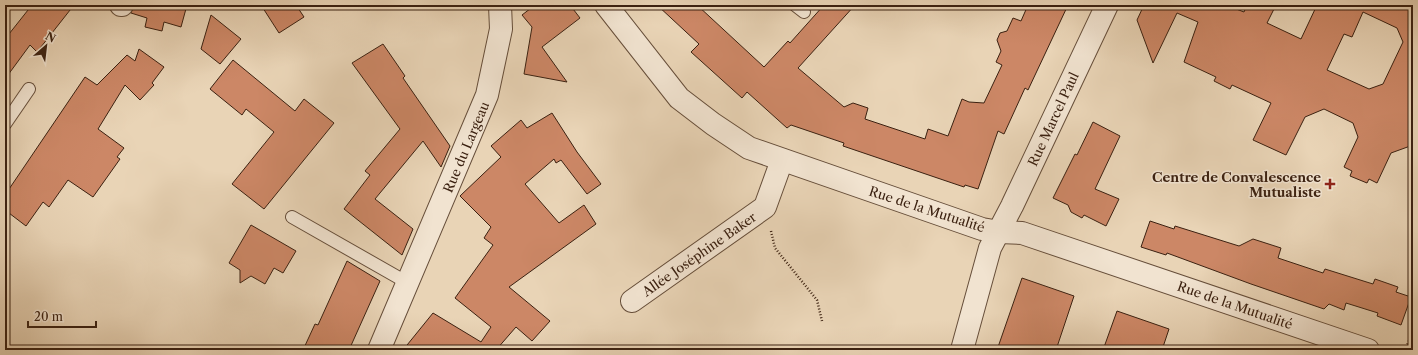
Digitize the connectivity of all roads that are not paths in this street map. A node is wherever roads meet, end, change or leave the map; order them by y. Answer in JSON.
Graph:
{"nodes":[{"id":1,"x":500,"y":5,"type":"edge"},
{"id":2,"x":606,"y":5,"type":"edge"},
{"id":3,"x":1107,"y":5,"type":"edge"},
{"id":4,"x":29,"y":89,"type":"dead end"},
{"id":5,"x":5,"y":124,"type":"edge"},
{"id":6,"x":782,"y":160,"type":"junction"},
{"id":7,"x":292,"y":217,"type":"dead end"},
{"id":8,"x":998,"y":232,"type":"junction"},
{"id":9,"x":408,"y":283,"type":"junction"},
{"id":10,"x":632,"y":301,"type":"dead end"},
{"id":11,"x":379,"y":350,"type":"edge"},
{"id":12,"x":962,"y":350,"type":"edge"},
{"id":13,"x":1368,"y":350,"type":"edge"}],
"edges":[{"from":1,"to":9,"type":"street","name":"Rue du Largeau"},
{"from":2,"to":6,"type":"street","name":"Rue de la Mutualité"},
{"from":3,"to":8,"type":"street","name":"Rue Marcel Paul"},
{"from":4,"to":5,"type":"lane"},
{"from":6,"to":8,"type":"street","name":"Rue de la Mutualité"},
{"from":6,"to":10,"type":"street","name":"Allée Joséphine Baker"},
{"from":7,"to":9,"type":"lane"},
{"from":8,"to":12,"type":"street","name":"Rue Marcel Paul"},
{"from":8,"to":13,"type":"street","name":"Rue de la Mutualité"},
{"from":9,"to":11,"type":"street","name":"Rue du Largeau"}]}
